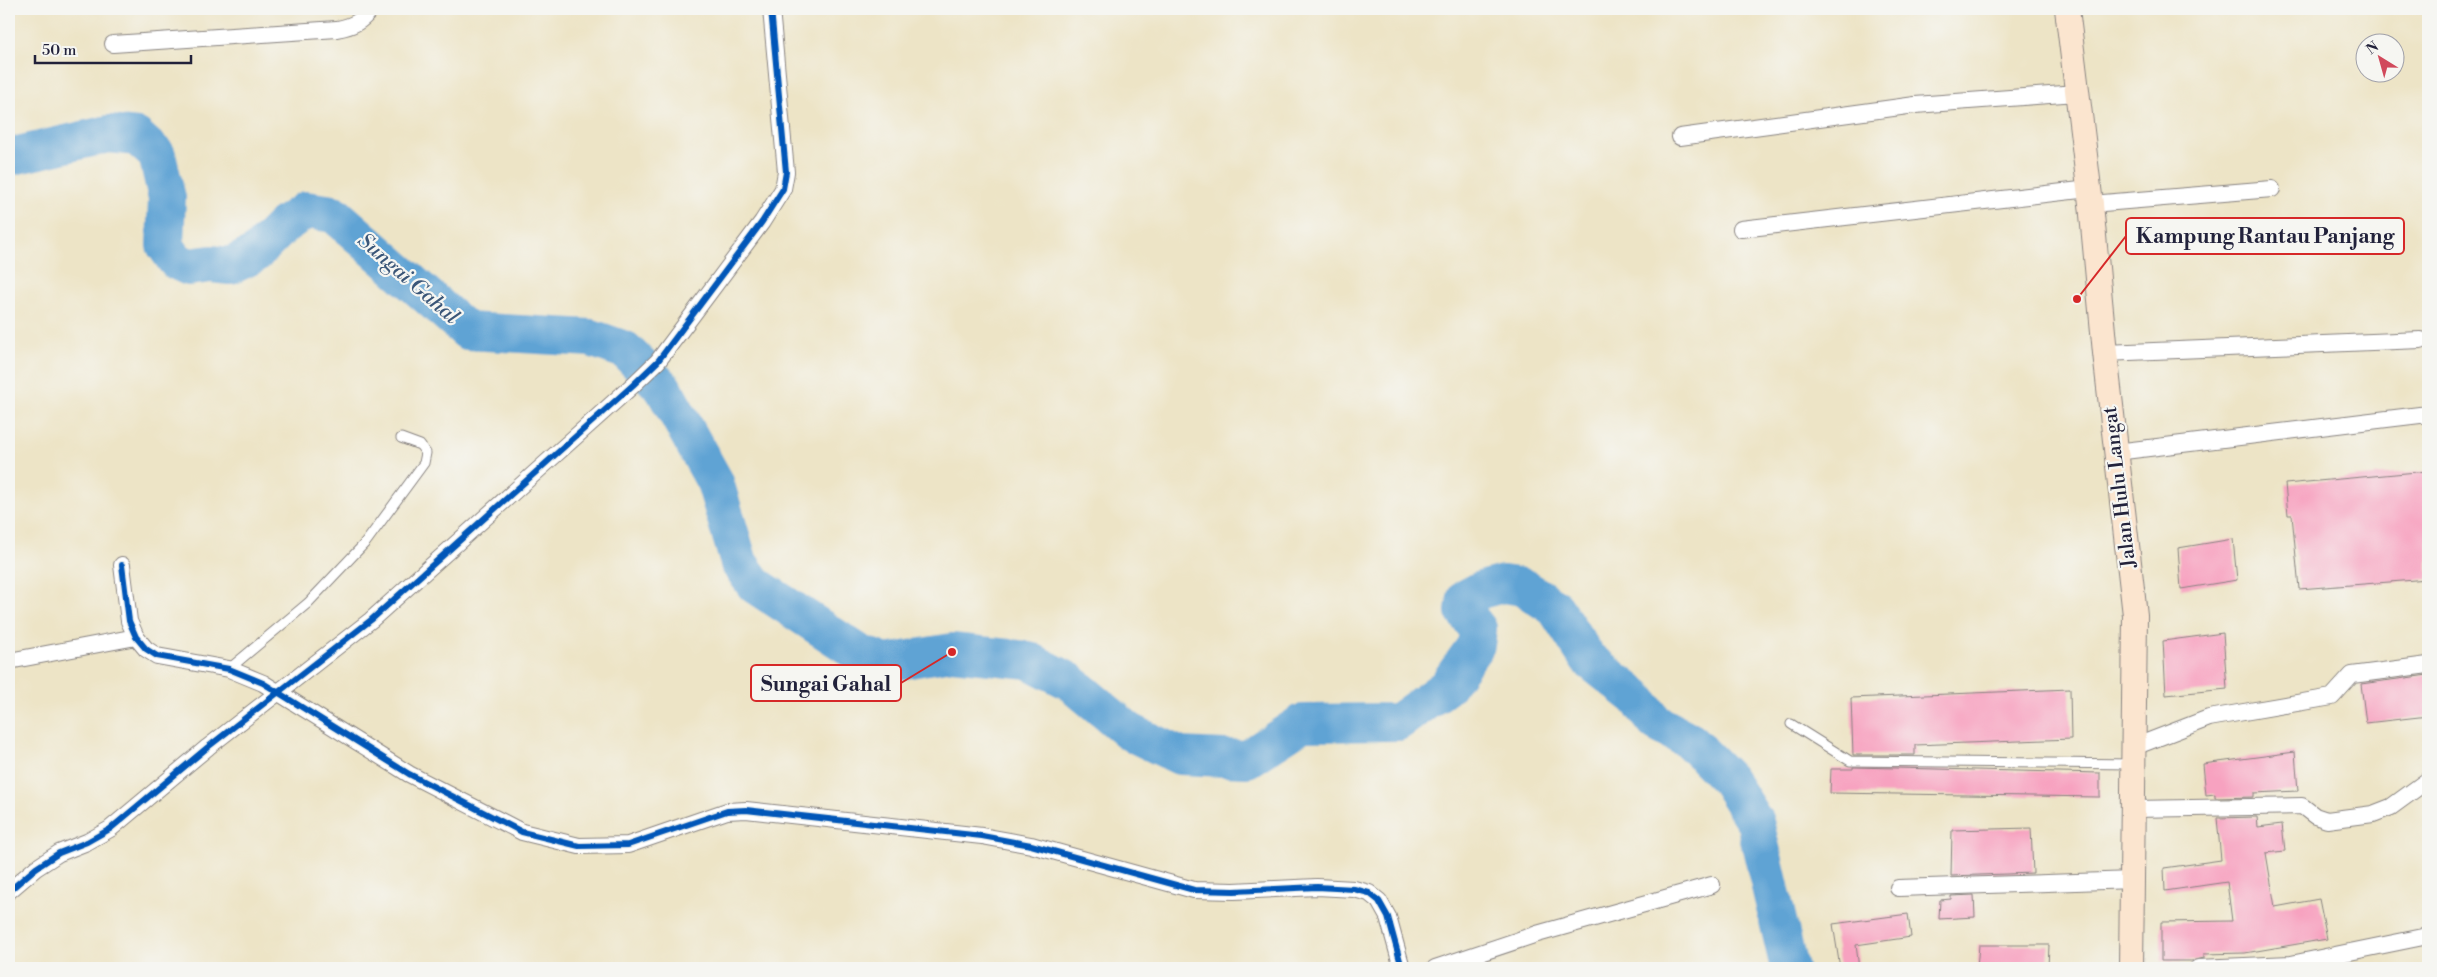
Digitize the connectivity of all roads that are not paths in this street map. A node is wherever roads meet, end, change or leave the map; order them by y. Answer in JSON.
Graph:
{"nodes":[{"id":1,"x":371,"y":9,"type":"edge"},
{"id":2,"x":772,"y":9,"type":"edge"},
{"id":3,"x":2067,"y":9,"type":"edge"},
{"id":4,"x":113,"y":44,"type":"dead end"},
{"id":5,"x":2077,"y":93,"type":"junction"},
{"id":6,"x":1680,"y":136,"type":"dead end"},
{"id":7,"x":2272,"y":189,"type":"dead end"},
{"id":8,"x":2090,"y":197,"type":"junction"},
{"id":9,"x":1740,"y":229,"type":"dead end"},
{"id":10,"x":2421,"y":340,"type":"dead end"},
{"id":11,"x":2105,"y":353,"type":"junction"},
{"id":12,"x":2428,"y":414,"type":"edge"},
{"id":13,"x":401,"y":438,"type":"dead end"},
{"id":14,"x":2116,"y":452,"type":"junction"},
{"id":15,"x":122,"y":565,"type":"dead end"},
{"id":16,"x":136,"y":637,"type":"junction"},
{"id":17,"x":9,"y":660,"type":"edge"},
{"id":18,"x":2428,"y":665,"type":"edge"},
{"id":19,"x":229,"y":669,"type":"junction"},
{"id":20,"x":279,"y":692,"type":"junction"},
{"id":21,"x":1791,"y":724,"type":"dead end"},
{"id":22,"x":2134,"y":755,"type":"junction"},
{"id":23,"x":2428,"y":780,"type":"edge"},
{"id":24,"x":2133,"y":809,"type":"junction"},
{"id":25,"x":2132,"y":880,"type":"junction"},
{"id":26,"x":1712,"y":885,"type":"dead end"},
{"id":27,"x":1898,"y":888,"type":"dead end"},
{"id":28,"x":9,"y":891,"type":"edge"},
{"id":29,"x":2428,"y":936,"type":"edge"},
{"id":30,"x":1402,"y":968,"type":"edge"},
{"id":31,"x":1435,"y":968,"type":"edge"},
{"id":32,"x":2132,"y":968,"type":"edge"},
{"id":33,"x":2198,"y":968,"type":"edge"}],
"edges":[{"from":1,"to":4,"type":"street"},
{"from":2,"to":20,"type":"street"},
{"from":3,"to":5,"type":"street","name":"Jalan Hulu Langat"},
{"from":5,"to":6,"type":"street"},
{"from":5,"to":8,"type":"street","name":"Jalan Hulu Langat"},
{"from":7,"to":8,"type":"street"},
{"from":8,"to":9,"type":"street"},
{"from":8,"to":11,"type":"street","name":"Jalan Hulu Langat"},
{"from":10,"to":11,"type":"street"},
{"from":11,"to":14,"type":"street","name":"Jalan Hulu Langat"},
{"from":12,"to":14,"type":"street"},
{"from":13,"to":19,"type":"lane"},
{"from":14,"to":22,"type":"street","name":"Jalan Hulu Langat"},
{"from":15,"to":16,"type":"street"},
{"from":16,"to":17,"type":"street"},
{"from":16,"to":19,"type":"street"},
{"from":18,"to":22,"type":"street"},
{"from":19,"to":20,"type":"street"},
{"from":20,"to":28,"type":"street"},
{"from":20,"to":30,"type":"street"},
{"from":21,"to":22,"type":"lane"},
{"from":22,"to":24,"type":"street","name":"Jalan Hulu Langat"},
{"from":23,"to":24,"type":"street"},
{"from":24,"to":25,"type":"street","name":"Jalan Hulu Langat"},
{"from":25,"to":27,"type":"street"},
{"from":25,"to":32,"type":"street","name":"Jalan Hulu Langat"},
{"from":26,"to":31,"type":"street"},
{"from":29,"to":33,"type":"street"}]}
